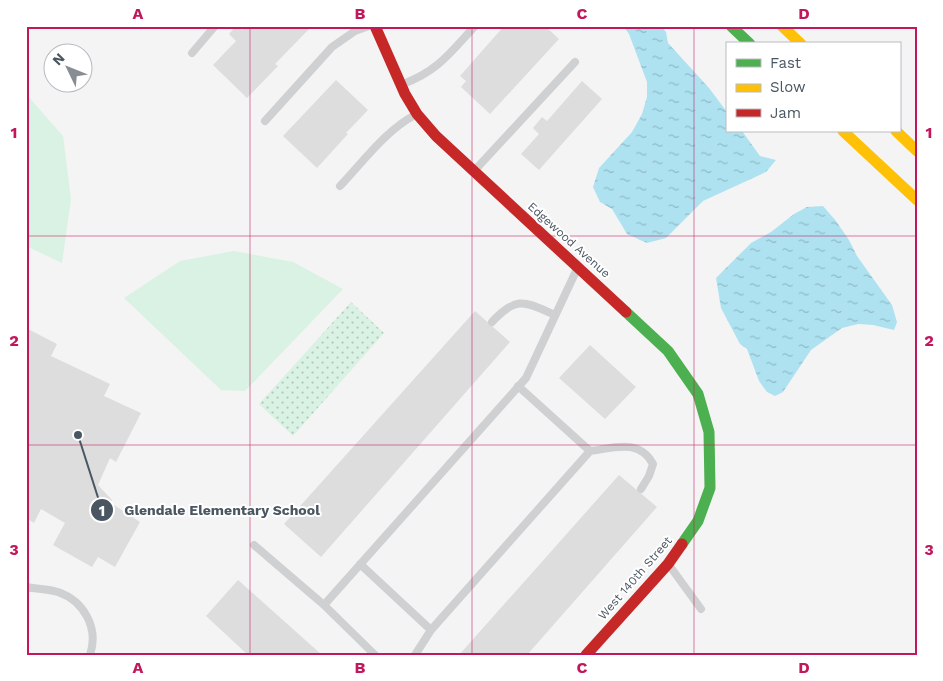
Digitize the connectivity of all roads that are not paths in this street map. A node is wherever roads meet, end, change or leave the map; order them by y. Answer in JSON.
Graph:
{"nodes":[{"id":1,"x":215,"y":26,"type":"edge"},
{"id":2,"x":369,"y":26,"type":"edge"},
{"id":3,"x":375,"y":26,"type":"edge"},
{"id":4,"x":475,"y":26,"type":"edge"},
{"id":5,"x":731,"y":26,"type":"edge"},
{"id":6,"x":782,"y":26,"type":"edge"},
{"id":7,"x":748,"y":42,"type":"edge"},
{"id":8,"x":799,"y":42,"type":"edge"},
{"id":9,"x":192,"y":53,"type":"dead end"},
{"id":10,"x":574,"y":62,"type":"dead end"},
{"id":11,"x":401,"y":84,"type":"junction"},
{"id":12,"x":417,"y":114,"type":"junction"},
{"id":13,"x":265,"y":121,"type":"dead end"},
{"id":14,"x":844,"y":132,"type":"edge"},
{"id":15,"x":897,"y":132,"type":"edge"},
{"id":16,"x":917,"y":151,"type":"edge"},
{"id":17,"x":474,"y":172,"type":"junction"},
{"id":18,"x":340,"y":186,"type":"dead end"},
{"id":19,"x":917,"y":200,"type":"edge"},
{"id":20,"x":578,"y":267,"type":"junction"},
{"id":21,"x":555,"y":314,"type":"junction"},
{"id":22,"x":492,"y":322,"type":"dead end"},
{"id":23,"x":518,"y":386,"type":"junction"},
{"id":24,"x":590,"y":451,"type":"junction"},
{"id":25,"x":710,"y":488,"type":"joint"},
{"id":26,"x":640,"y":489,"type":"dead end"},
{"id":27,"x":254,"y":545,"type":"dead end"},
{"id":28,"x":360,"y":564,"type":"junction"},
{"id":29,"x":668,"y":564,"type":"junction"},
{"id":30,"x":26,"y":587,"type":"edge"},
{"id":31,"x":324,"y":605,"type":"junction"},
{"id":32,"x":701,"y":609,"type":"dead end"},
{"id":33,"x":431,"y":630,"type":"junction"},
{"id":34,"x":90,"y":655,"type":"edge"},
{"id":35,"x":375,"y":655,"type":"edge"},
{"id":36,"x":415,"y":655,"type":"edge"},
{"id":37,"x":586,"y":655,"type":"edge"}],
"edges":[{"from":1,"to":9,"type":"lane"},
{"from":2,"to":13,"type":"lane"},
{"from":3,"to":11,"type":"street","name":"Edgewood Avenue"},
{"from":4,"to":11,"type":"lane"},
{"from":5,"to":7,"type":"street"},
{"from":6,"to":8,"type":"street"},
{"from":10,"to":17,"type":"lane"},
{"from":11,"to":12,"type":"street","name":"Edgewood Avenue"},
{"from":12,"to":17,"type":"street","name":"Edgewood Avenue"},
{"from":12,"to":18,"type":"lane"},
{"from":14,"to":19,"type":"street"},
{"from":15,"to":16,"type":"street"},
{"from":17,"to":20,"type":"street","name":"Edgewood Avenue"},
{"from":20,"to":21,"type":"lane"},
{"from":20,"to":25,"type":"street","name":"Edgewood Avenue"},
{"from":21,"to":22,"type":"lane"},
{"from":21,"to":23,"type":"lane"},
{"from":23,"to":24,"type":"lane"},
{"from":23,"to":28,"type":"lane"},
{"from":24,"to":26,"type":"lane"},
{"from":24,"to":33,"type":"lane"},
{"from":25,"to":29,"type":"street","name":"West 140th Street"},
{"from":27,"to":31,"type":"lane"},
{"from":28,"to":31,"type":"lane"},
{"from":28,"to":33,"type":"lane"},
{"from":29,"to":32,"type":"lane"},
{"from":29,"to":37,"type":"street","name":"West 140th Street"},
{"from":30,"to":34,"type":"lane"},
{"from":31,"to":35,"type":"lane"},
{"from":33,"to":36,"type":"lane"}]}
